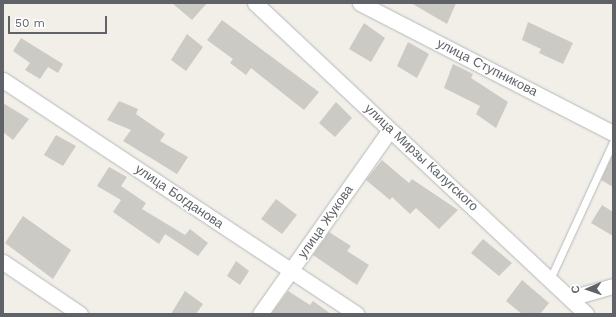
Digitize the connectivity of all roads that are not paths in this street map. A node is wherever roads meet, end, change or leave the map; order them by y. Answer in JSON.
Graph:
{"nodes":[{"id":1,"x":255,"y":3,"type":"edge"},
{"id":2,"x":360,"y":3,"type":"edge"},
{"id":3,"x":3,"y":80,"type":"edge"},
{"id":4,"x":390,"y":130,"type":"junction"},
{"id":5,"x":613,"y":133,"type":"edge"},
{"id":6,"x":613,"y":142,"type":"edge"},
{"id":7,"x":3,"y":262,"type":"edge"},
{"id":8,"x":291,"y":272,"type":"junction"},
{"id":9,"x":550,"y":280,"type":"junction"},
{"id":10,"x":613,"y":286,"type":"edge"},
{"id":11,"x":570,"y":298,"type":"junction"},
{"id":12,"x":80,"y":314,"type":"edge"},
{"id":13,"x":260,"y":314,"type":"edge"},
{"id":14,"x":356,"y":314,"type":"edge"},
{"id":15,"x":586,"y":314,"type":"edge"}],
"edges":[{"from":1,"to":4,"type":"street","name":"улица Мирзы Калугского"},
{"from":2,"to":5,"type":"street","name":"улица Ступникова"},
{"from":3,"to":8,"type":"street","name":"улица Богданова"},
{"from":4,"to":8,"type":"street","name":"улица Жукова"},
{"from":4,"to":9,"type":"street","name":"улица Мирзы Калугского"},
{"from":6,"to":9,"type":"lane"},
{"from":7,"to":12,"type":"street"},
{"from":8,"to":13,"type":"street","name":"улица Жукова"},
{"from":8,"to":14,"type":"street","name":"улица Богданова"},
{"from":9,"to":11,"type":"street","name":"улица Мирзы Калугского"},
{"from":10,"to":11,"type":"street"},
{"from":11,"to":15,"type":"street","name":"улица Мирзы Калугского"}]}
